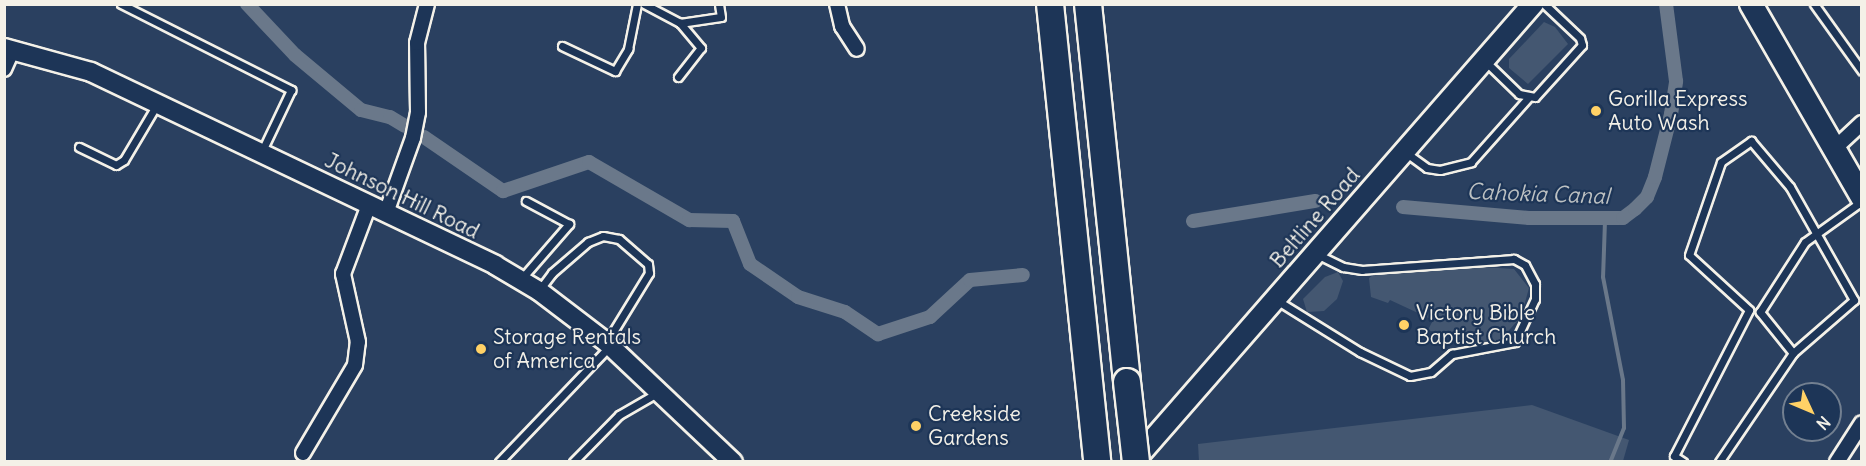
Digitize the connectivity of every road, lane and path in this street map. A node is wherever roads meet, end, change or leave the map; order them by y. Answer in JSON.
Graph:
{"nodes":[{"id":1,"x":122,"y":4,"type":"edge"},
{"id":2,"x":427,"y":4,"type":"edge"},
{"id":3,"x":637,"y":4,"type":"edge"},
{"id":4,"x":644,"y":4,"type":"edge"},
{"id":5,"x":720,"y":4,"type":"edge"},
{"id":6,"x":837,"y":4,"type":"edge"},
{"id":7,"x":1050,"y":4,"type":"edge"},
{"id":8,"x":1088,"y":4,"type":"edge"},
{"id":9,"x":1533,"y":4,"type":"edge"},
{"id":10,"x":1544,"y":4,"type":"edge"},
{"id":11,"x":1751,"y":4,"type":"edge"},
{"id":12,"x":1815,"y":5,"type":"edge"},
{"id":13,"x":680,"y":23,"type":"junction"},
{"id":14,"x":562,"y":46,"type":"dead end"},
{"id":15,"x":9,"y":49,"type":"edge"},
{"id":16,"x":857,"y":49,"type":"dead end"},
{"id":17,"x":1485,"y":61,"type":"junction"},
{"id":18,"x":4,"y":69,"type":"edge"},
{"id":19,"x":1862,"y":71,"type":"edge"},
{"id":20,"x":678,"y":77,"type":"dead end"},
{"id":21,"x":1528,"y":98,"type":"junction"},
{"id":22,"x":158,"y":104,"type":"junction"},
{"id":23,"x":1862,"y":123,"type":"edge"},
{"id":24,"x":80,"y":147,"type":"dead end"},
{"id":25,"x":1834,"y":148,"type":"junction"},
{"id":26,"x":1404,"y":152,"type":"junction"},
{"id":27,"x":261,"y":153,"type":"junction"},
{"id":28,"x":1862,"y":199,"type":"edge"},
{"id":29,"x":526,"y":201,"type":"dead end"},
{"id":30,"x":369,"y":205,"type":"junction"},
{"id":31,"x":386,"y":213,"type":"junction"},
{"id":32,"x":1815,"y":236,"type":"junction"},
{"id":33,"x":1316,"y":254,"type":"junction"},
{"id":34,"x":520,"y":280,"type":"junction"},
{"id":35,"x":539,"y":291,"type":"junction"},
{"id":36,"x":1276,"y":300,"type":"junction"},
{"id":37,"x":1749,"y":310,"type":"junction"},
{"id":38,"x":1760,"y":312,"type":"junction"},
{"id":39,"x":608,"y":344,"type":"junction"},
{"id":40,"x":1793,"y":353,"type":"junction"},
{"id":41,"x":659,"y":392,"type":"junction"},
{"id":42,"x":1862,"y":423,"type":"edge"},
{"id":43,"x":303,"y":453,"type":"dead end"},
{"id":44,"x":499,"y":462,"type":"edge"},
{"id":45,"x":573,"y":462,"type":"edge"},
{"id":46,"x":733,"y":462,"type":"edge"},
{"id":47,"x":1097,"y":462,"type":"edge"},
{"id":48,"x":1135,"y":462,"type":"edge"},
{"id":49,"x":1683,"y":462,"type":"edge"},
{"id":50,"x":1719,"y":462,"type":"edge"},
{"id":51,"x":1838,"y":462,"type":"edge"}],
"edges":[{"from":1,"to":27,"type":"lane"},
{"from":2,"to":31,"type":"street"},
{"from":3,"to":14,"type":"lane"},
{"from":4,"to":13,"type":"lane"},
{"from":5,"to":13,"type":"lane"},
{"from":6,"to":16,"type":"street"},
{"from":7,"to":47,"type":"highway"},
{"from":8,"to":48,"type":"highway","bridge":true},
{"from":9,"to":17,"type":"main road","name":"Beltline Road"},
{"from":10,"to":21,"type":"lane"},
{"from":11,"to":25,"type":"main road"},
{"from":12,"to":19,"type":"lane"},
{"from":13,"to":20,"type":"lane"},
{"from":15,"to":18,"type":"street"},
{"from":15,"to":22,"type":"street","name":"Johnson Hill Road"},
{"from":17,"to":21,"type":"lane"},
{"from":17,"to":26,"type":"main road","name":"Beltline Road"},
{"from":21,"to":26,"type":"lane"},
{"from":22,"to":24,"type":"lane"},
{"from":22,"to":27,"type":"street","name":"Johnson Hill Road"},
{"from":23,"to":25,"type":"street"},
{"from":25,"to":28,"type":"main road"},
{"from":26,"to":33,"type":"main road","name":"Beltline Road"},
{"from":27,"to":30,"type":"street","name":"Johnson Hill Road"},
{"from":28,"to":32,"type":"lane"},
{"from":29,"to":34,"type":"lane"},
{"from":30,"to":31,"type":"street","name":"Johnson Hill Road"},
{"from":30,"to":43,"type":"street"},
{"from":31,"to":34,"type":"street","name":"Johnson Hill Road"},
{"from":32,"to":37,"type":"lane"},
{"from":32,"to":38,"type":"lane"},
{"from":32,"to":40,"type":"lane"},
{"from":33,"to":36,"type":"main road","name":"Beltline Road"},
{"from":33,"to":36,"type":"lane"},
{"from":34,"to":35,"type":"street","name":"Johnson Hill Road"},
{"from":35,"to":39,"type":"street","name":"Johnson Hill Road"},
{"from":35,"to":39,"type":"lane"},
{"from":36,"to":48,"type":"main road","name":"Beltline Road"},
{"from":37,"to":38,"type":"lane"},
{"from":37,"to":49,"type":"lane"},
{"from":38,"to":40,"type":"lane"},
{"from":39,"to":41,"type":"street","name":"Johnson Hill Road"},
{"from":39,"to":44,"type":"lane"},
{"from":40,"to":50,"type":"lane"},
{"from":41,"to":45,"type":"lane"},
{"from":41,"to":46,"type":"street","name":"Johnson Hill Road"},
{"from":42,"to":51,"type":"street"}]}
